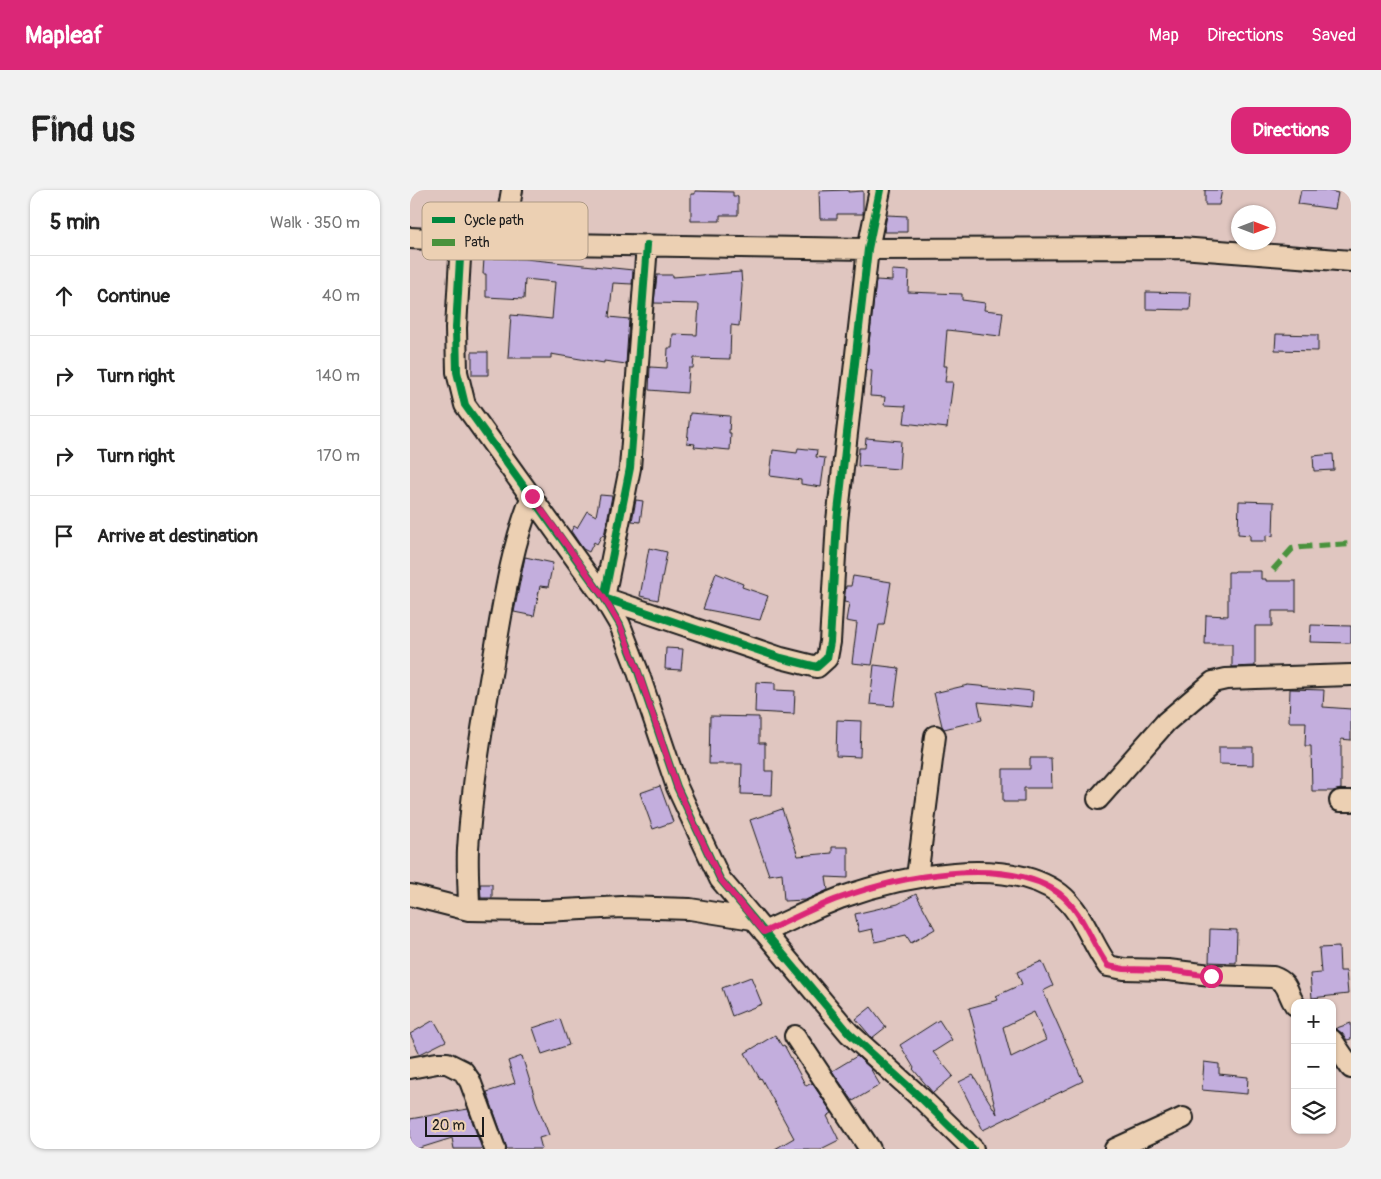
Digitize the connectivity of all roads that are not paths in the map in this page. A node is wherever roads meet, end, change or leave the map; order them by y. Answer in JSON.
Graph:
{"nodes":[{"id":1,"x":880,"y":190,"type":"edge"},
{"id":2,"x":588,"y":244,"type":"edge"},
{"id":3,"x":648,"y":245,"type":"junction"},
{"id":4,"x":868,"y":249,"type":"junction"},
{"id":5,"x":460,"y":260,"type":"edge"},
{"id":6,"x":1351,"y":261,"type":"edge"},
{"id":7,"x":532,"y":496,"type":"junction"},
{"id":8,"x":604,"y":598,"type":"junction"},
{"id":9,"x":1351,"y":675,"type":"edge"},
{"id":10,"x":935,"y":736,"type":"dead end"},
{"id":11,"x":1098,"y":799,"type":"dead end"},
{"id":12,"x":917,"y":877,"type":"junction"},
{"id":13,"x":410,"y":895,"type":"edge"},
{"id":14,"x":469,"y":910,"type":"junction"},
{"id":15,"x":759,"y":926,"type":"junction"},
{"id":16,"x":1292,"y":999,"type":"edge"},
{"id":17,"x":795,"y":1036,"type":"dead end"},
{"id":18,"x":1335,"y":1044,"type":"edge"},
{"id":19,"x":410,"y":1068,"type":"edge"},
{"id":20,"x":1351,"y":1068,"type":"edge"},
{"id":21,"x":1182,"y":1118,"type":"dead end"},
{"id":22,"x":495,"y":1149,"type":"edge"},
{"id":23,"x":870,"y":1149,"type":"edge"},
{"id":24,"x":973,"y":1149,"type":"edge"},
{"id":25,"x":1115,"y":1149,"type":"edge"}],
"edges":[{"from":1,"to":4,"type":"street"},
{"from":2,"to":3,"type":"street"},
{"from":3,"to":4,"type":"street"},
{"from":3,"to":8,"type":"street"},
{"from":4,"to":6,"type":"street"},
{"from":4,"to":8,"type":"street"},
{"from":5,"to":7,"type":"street"},
{"from":7,"to":8,"type":"street"},
{"from":7,"to":14,"type":"street"},
{"from":8,"to":15,"type":"street"},
{"from":9,"to":11,"type":"street"},
{"from":10,"to":12,"type":"street"},
{"from":12,"to":15,"type":"street"},
{"from":12,"to":16,"type":"street"},
{"from":13,"to":14,"type":"street"},
{"from":14,"to":15,"type":"street"},
{"from":15,"to":24,"type":"street"},
{"from":17,"to":23,"type":"street"},
{"from":18,"to":20,"type":"street"},
{"from":19,"to":22,"type":"street"},
{"from":21,"to":25,"type":"street"}]}
